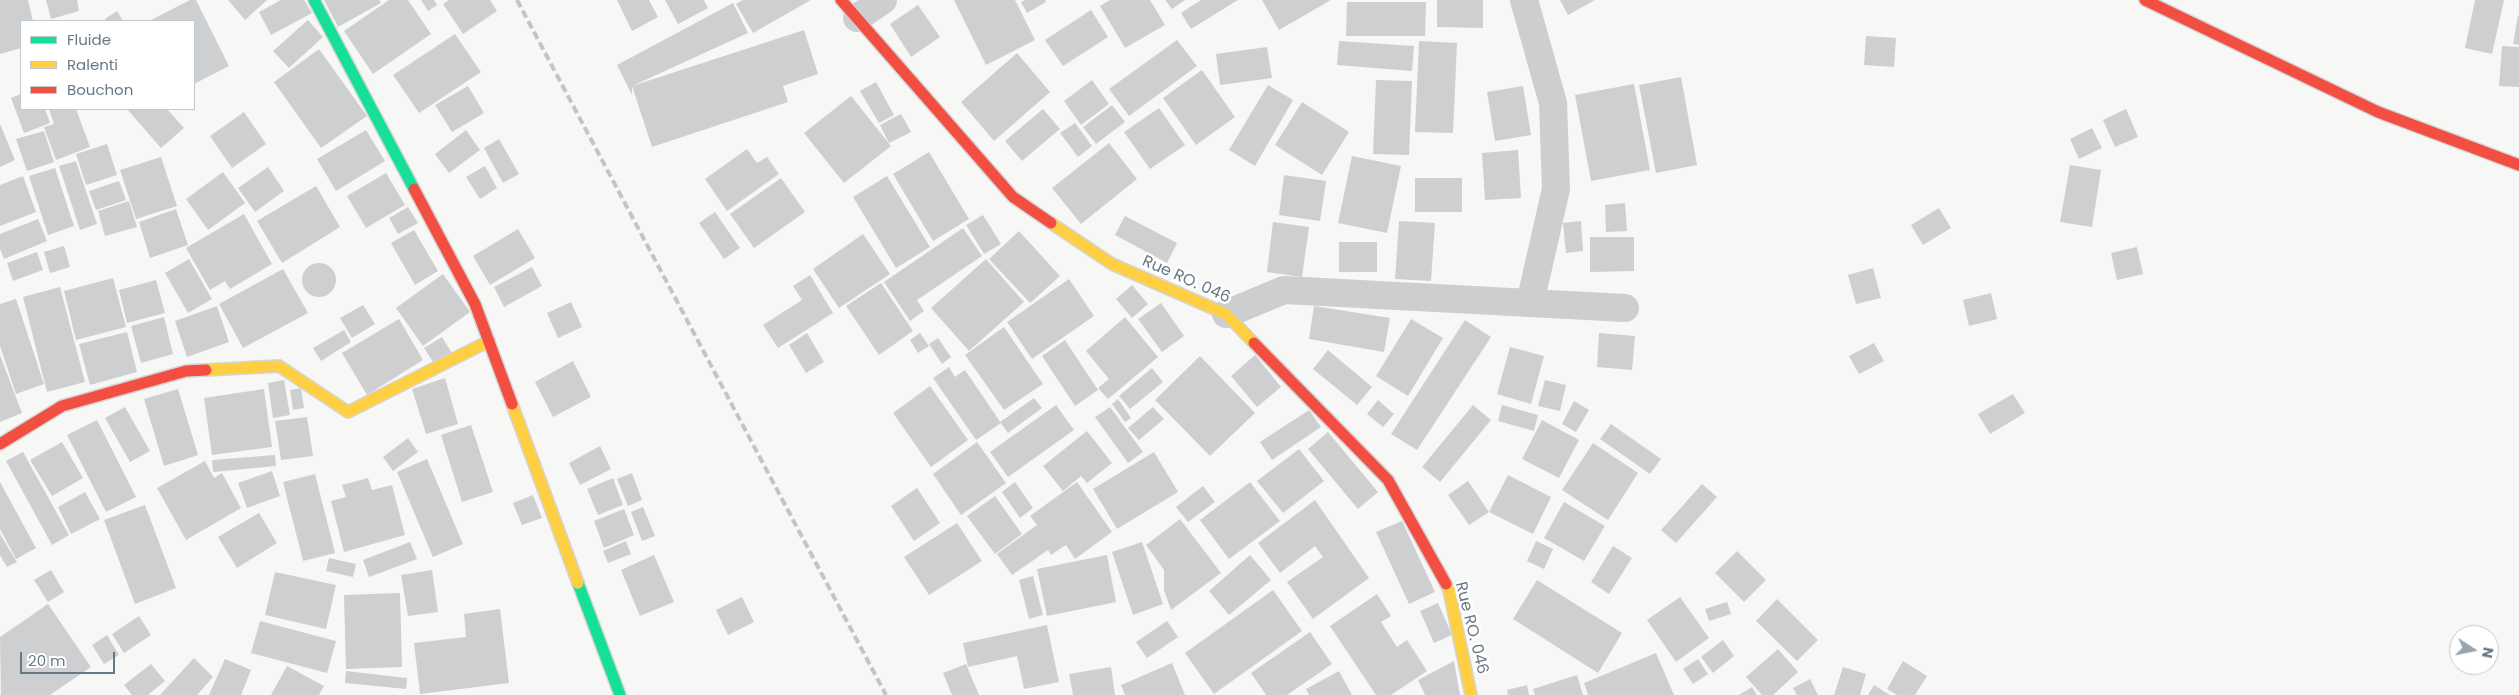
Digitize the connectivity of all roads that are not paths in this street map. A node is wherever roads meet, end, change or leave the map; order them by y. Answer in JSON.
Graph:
{"nodes":[{"id":1,"x":314,"y":0,"type":"edge"},
{"id":2,"x":883,"y":0,"type":"edge"},
{"id":3,"x":1524,"y":0,"type":"edge"},
{"id":4,"x":2145,"y":0,"type":"edge"},
{"id":5,"x":849,"y":9,"type":"edge"},
{"id":6,"x":2519,"y":165,"type":"edge"},
{"id":7,"x":1530,"y":303,"type":"junction"},
{"id":8,"x":1625,"y":308,"type":"dead end"},
{"id":9,"x":1226,"y":314,"type":"junction"},
{"id":10,"x":489,"y":342,"type":"junction"},
{"id":11,"x":0,"y":444,"type":"edge"},
{"id":12,"x":620,"y":695,"type":"edge"},
{"id":13,"x":1471,"y":695,"type":"edge"}],
"edges":[{"from":1,"to":10,"type":"street"},
{"from":2,"to":5,"type":"street"},
{"from":3,"to":7,"type":"street"},
{"from":4,"to":6,"type":"street"},
{"from":5,"to":9,"type":"street","name":"Rue RO. 046"},
{"from":7,"to":8,"type":"street"},
{"from":7,"to":9,"type":"street"},
{"from":9,"to":13,"type":"street","name":"Rue RO. 046"},
{"from":10,"to":11,"type":"street"},
{"from":10,"to":12,"type":"street"}]}
